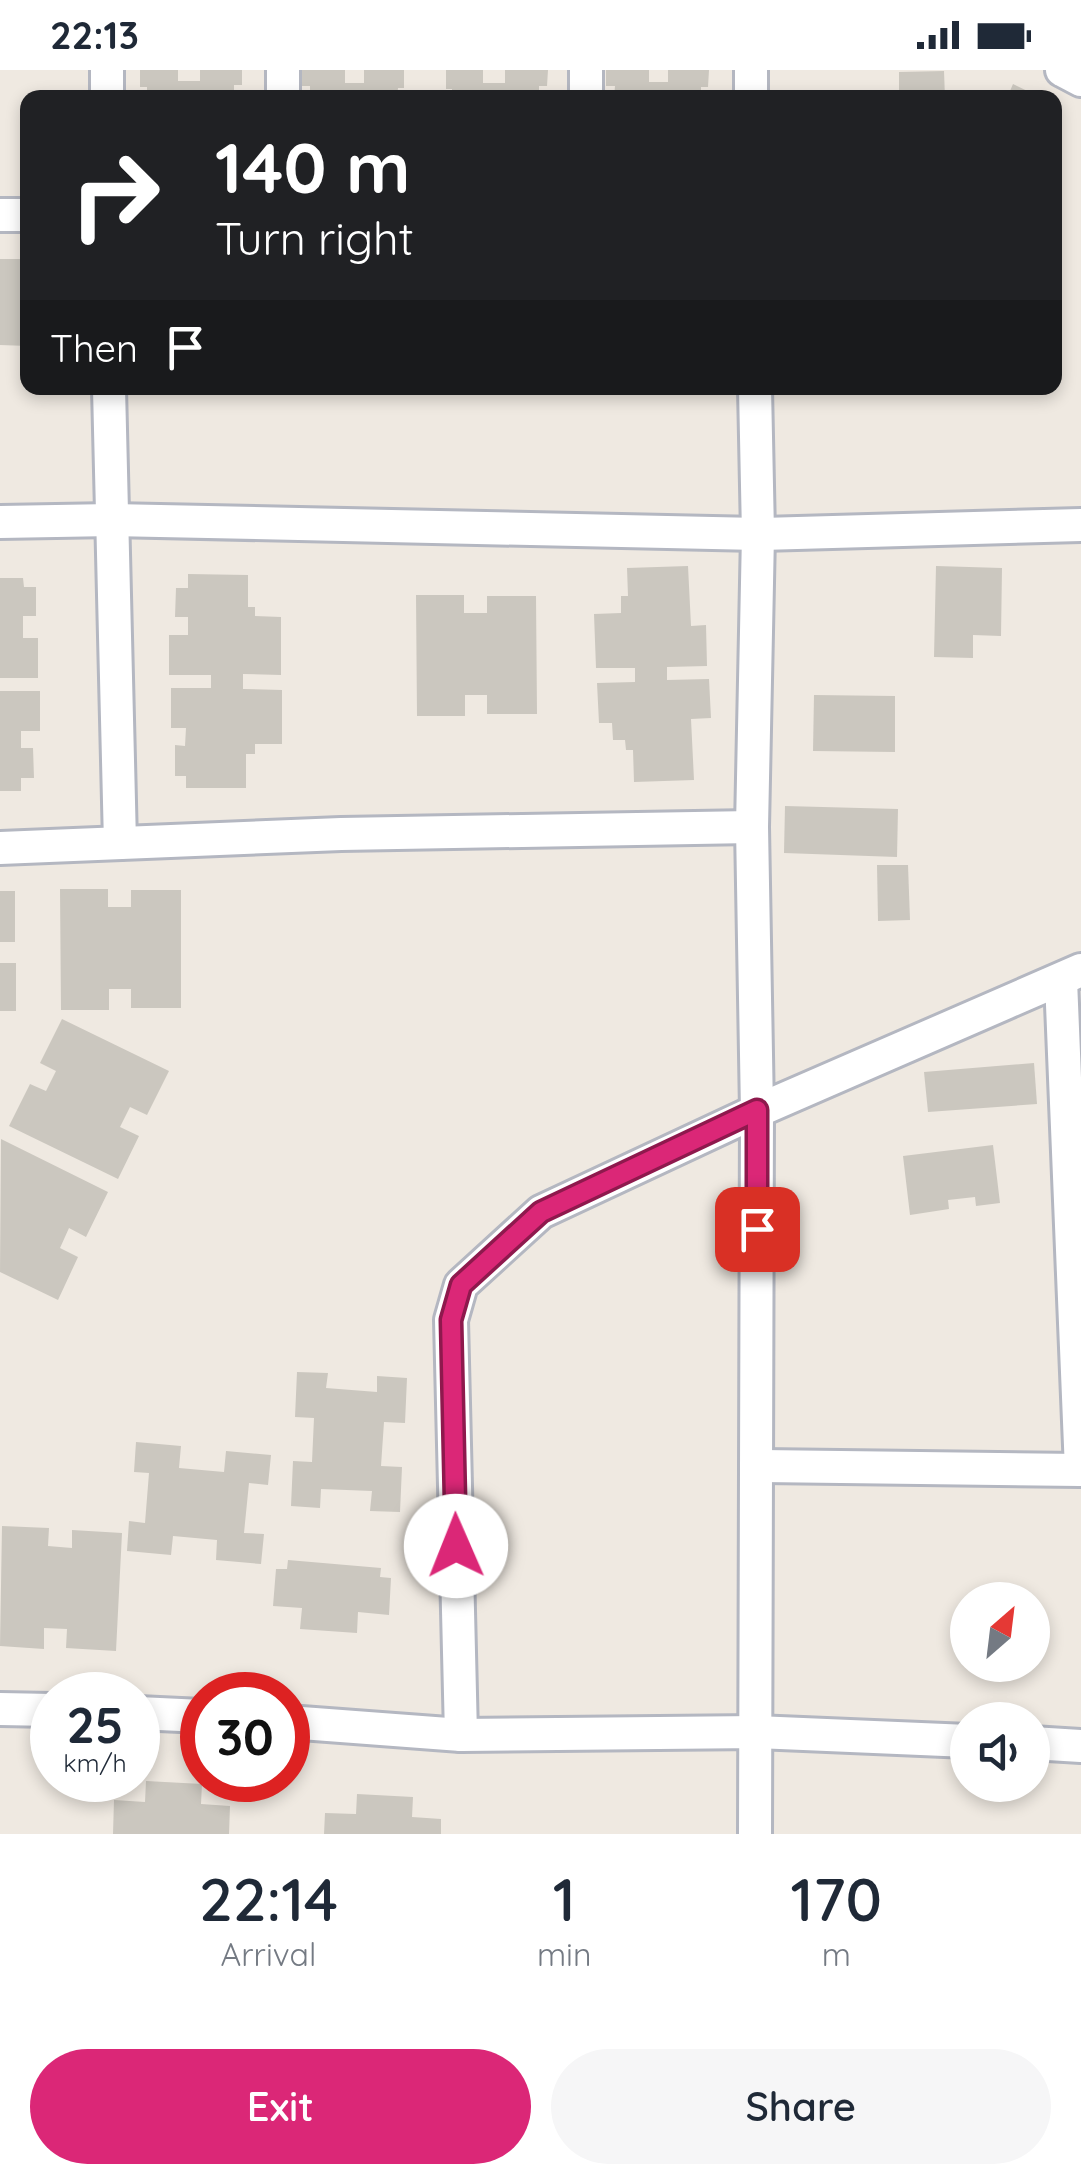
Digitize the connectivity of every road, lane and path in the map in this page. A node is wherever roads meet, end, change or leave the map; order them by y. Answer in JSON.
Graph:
{"nodes":[{"id":1,"x":1062,"y":70,"type":"edge"},
{"id":2,"x":1081,"y":80,"type":"edge"},
{"id":3,"x":109,"y":395,"type":"edge"},
{"id":4,"x":755,"y":395,"type":"edge"},
{"id":5,"x":112,"y":520,"type":"junction"},
{"id":6,"x":0,"y":522,"type":"edge"},
{"id":7,"x":1081,"y":526,"type":"edge"},
{"id":8,"x":758,"y":534,"type":"junction"},
{"id":9,"x":752,"y":827,"type":"junction"},
{"id":10,"x":120,"y":843,"type":"junction"},
{"id":11,"x":0,"y":848,"type":"edge"},
{"id":12,"x":1071,"y":975,"type":"edge"},
{"id":13,"x":757,"y":1110,"type":"junction"},
{"id":14,"x":756,"y":1466,"type":"junction"},
{"id":15,"x":1081,"y":1470,"type":"edge"},
{"id":16,"x":0,"y":1708,"type":"edge"},
{"id":17,"x":30,"y":1709,"type":"edge"},
{"id":18,"x":310,"y":1724,"type":"edge"},
{"id":19,"x":758,"y":1732,"type":"junction"},
{"id":20,"x":461,"y":1735,"type":"junction"},
{"id":21,"x":950,"y":1740,"type":"edge"},
{"id":22,"x":1050,"y":1745,"type":"edge"},
{"id":23,"x":1081,"y":1746,"type":"edge"},
{"id":24,"x":755,"y":1834,"type":"edge"}],
"edges":[{"from":1,"to":2,"type":"street"},
{"from":3,"to":5,"type":"street"},
{"from":4,"to":8,"type":"street"},
{"from":5,"to":6,"type":"street"},
{"from":5,"to":8,"type":"street"},
{"from":5,"to":10,"type":"street"},
{"from":7,"to":8,"type":"street"},
{"from":8,"to":9,"type":"street"},
{"from":9,"to":10,"type":"street"},
{"from":9,"to":13,"type":"street"},
{"from":10,"to":11,"type":"street"},
{"from":12,"to":13,"type":"street"},
{"from":12,"to":15,"type":"street"},
{"from":13,"to":14,"type":"street"},
{"from":13,"to":20,"type":"street"},
{"from":14,"to":15,"type":"street"},
{"from":14,"to":19,"type":"street"},
{"from":16,"to":17,"type":"street"},
{"from":18,"to":20,"type":"street"},
{"from":19,"to":20,"type":"street"},
{"from":19,"to":21,"type":"street"},
{"from":19,"to":24,"type":"street"},
{"from":22,"to":23,"type":"street"}]}
